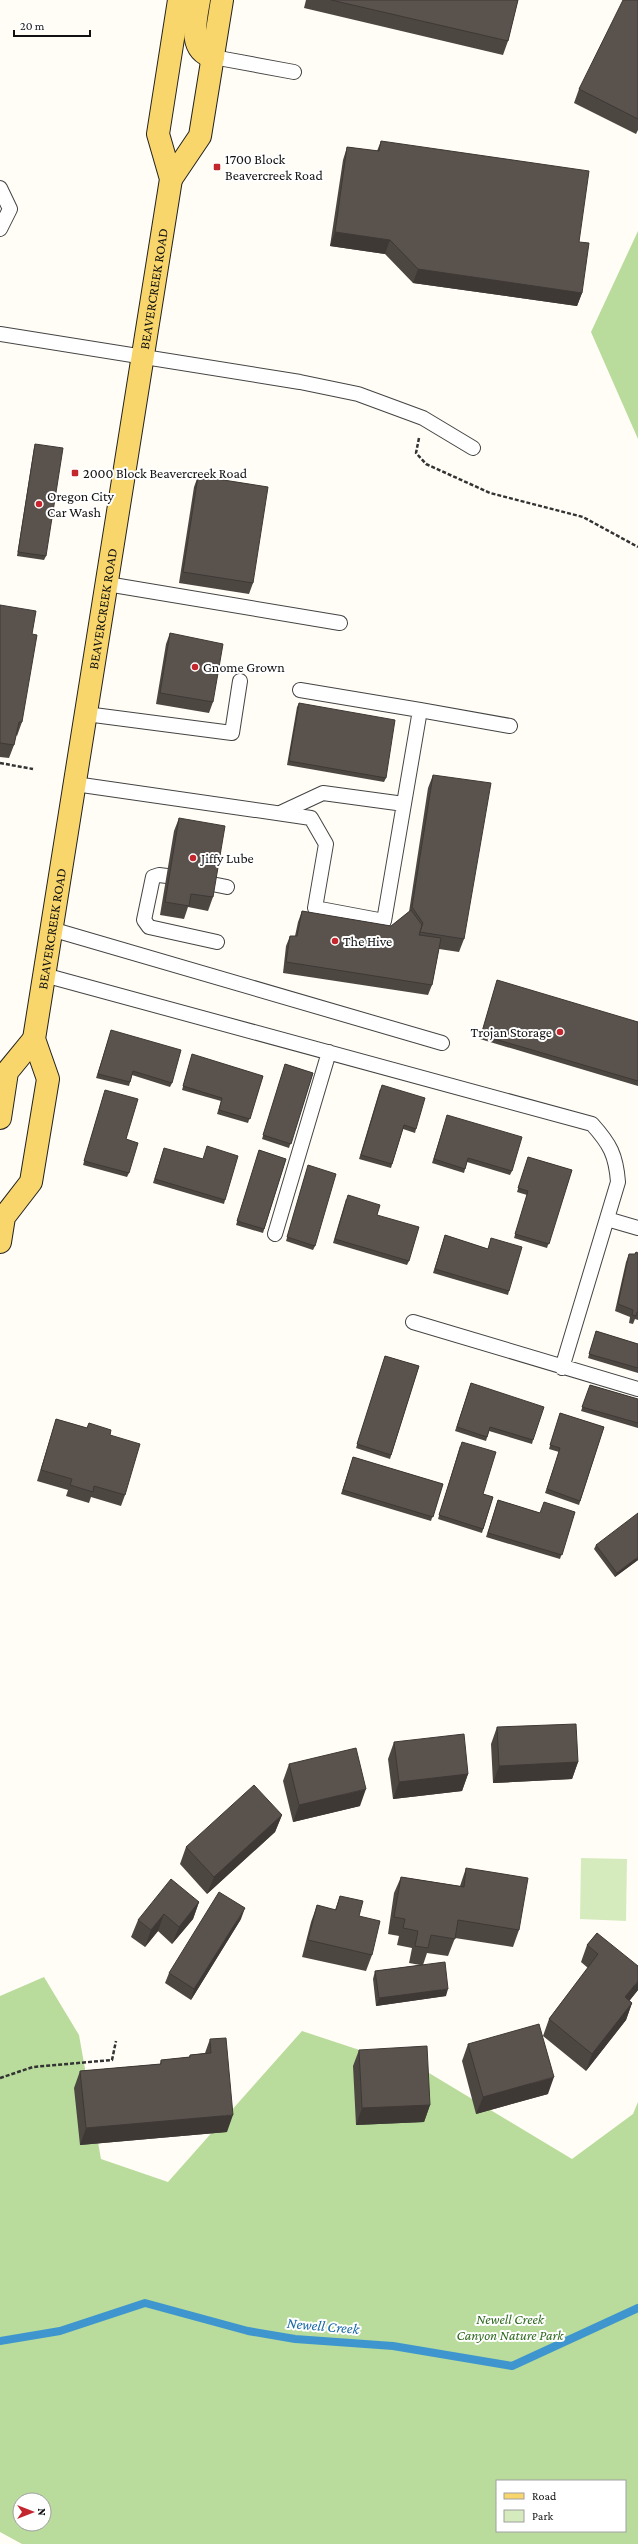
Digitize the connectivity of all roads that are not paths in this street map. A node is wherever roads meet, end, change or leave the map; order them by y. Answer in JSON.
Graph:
{"nodes":[{"id":1,"x":179,"y":0,"type":"edge"},
{"id":2,"x":199,"y":0,"type":"edge"},
{"id":3,"x":222,"y":0,"type":"edge"},
{"id":4,"x":212,"y":57,"type":"junction"},
{"id":5,"x":294,"y":72,"type":"dead end"},
{"id":6,"x":171,"y":179,"type":"junction"},
{"id":7,"x":0,"y":188,"type":"edge"},
{"id":8,"x":0,"y":229,"type":"edge"},
{"id":9,"x":0,"y":334,"type":"edge"},
{"id":10,"x":143,"y":359,"type":"junction"},
{"id":11,"x":473,"y":448,"type":"dead end"},
{"id":12,"x":107,"y":584,"type":"junction"},
{"id":13,"x":340,"y":623,"type":"dead end"},
{"id":14,"x":240,"y":681,"type":"dead end"},
{"id":15,"x":300,"y":690,"type":"dead end"},
{"id":16,"x":420,"y":710,"type":"junction"},
{"id":17,"x":86,"y":714,"type":"junction"},
{"id":18,"x":510,"y":726,"type":"dead end"},
{"id":19,"x":75,"y":784,"type":"junction"},
{"id":20,"x":404,"y":804,"type":"junction"},
{"id":21,"x":280,"y":813,"type":"junction"},
{"id":22,"x":166,"y":876,"type":"dead end"},
{"id":23,"x":212,"y":884,"type":"edge"},
{"id":24,"x":227,"y":887,"type":"dead end"},
{"id":25,"x":51,"y":929,"type":"junction"},
{"id":26,"x":217,"y":942,"type":"dead end"},
{"id":27,"x":44,"y":975,"type":"junction"},
{"id":28,"x":34,"y":1039,"type":"junction"},
{"id":29,"x":442,"y":1042,"type":"dead end"},
{"id":30,"x":330,"y":1052,"type":"junction"},
{"id":31,"x":0,"y":1118,"type":"edge"},
{"id":32,"x":2,"y":1211,"type":"edge"},
{"id":33,"x":607,"y":1219,"type":"junction"},
{"id":34,"x":638,"y":1228,"type":"edge"},
{"id":35,"x":275,"y":1234,"type":"dead end"},
{"id":36,"x":0,"y":1242,"type":"edge"},
{"id":37,"x":413,"y":1322,"type":"dead end"},
{"id":38,"x":562,"y":1368,"type":"junction"},
{"id":39,"x":638,"y":1389,"type":"edge"}],
"edges":[{"from":1,"to":6,"type":"main road","name":"BEAVERCREEK ROAD"},
{"from":2,"to":4,"type":"main road"},
{"from":3,"to":4,"type":"main road","name":"BEAVERCREEK ROAD"},
{"from":4,"to":5,"type":"lane"},
{"from":4,"to":6,"type":"main road","name":"BEAVERCREEK ROAD"},
{"from":6,"to":10,"type":"main road","name":"BEAVERCREEK ROAD"},
{"from":7,"to":8,"type":"lane"},
{"from":9,"to":10,"type":"lane"},
{"from":10,"to":11,"type":"lane"},
{"from":10,"to":12,"type":"main road","name":"BEAVERCREEK ROAD"},
{"from":12,"to":13,"type":"lane"},
{"from":12,"to":17,"type":"main road","name":"BEAVERCREEK ROAD"},
{"from":14,"to":17,"type":"lane"},
{"from":15,"to":16,"type":"lane"},
{"from":16,"to":18,"type":"lane"},
{"from":16,"to":20,"type":"lane"},
{"from":17,"to":19,"type":"main road","name":"BEAVERCREEK ROAD"},
{"from":19,"to":21,"type":"lane"},
{"from":19,"to":25,"type":"main road","name":"BEAVERCREEK ROAD"},
{"from":20,"to":21,"type":"lane"},
{"from":20,"to":21,"type":"lane"},
{"from":22,"to":26,"type":"lane"},
{"from":23,"to":24,"type":"lane"},
{"from":25,"to":27,"type":"main road","name":"BEAVERCREEK ROAD"},
{"from":25,"to":29,"type":"lane"},
{"from":27,"to":28,"type":"main road","name":"BEAVERCREEK ROAD"},
{"from":27,"to":30,"type":"lane"},
{"from":28,"to":31,"type":"main road"},
{"from":28,"to":32,"type":"main road","name":"BEAVERCREEK ROAD"},
{"from":30,"to":33,"type":"lane"},
{"from":30,"to":35,"type":"lane"},
{"from":32,"to":36,"type":"main road","name":"BEAVERCREEK ROAD"},
{"from":33,"to":34,"type":"lane"},
{"from":33,"to":38,"type":"lane"},
{"from":37,"to":38,"type":"lane"},
{"from":38,"to":39,"type":"lane"}]}
